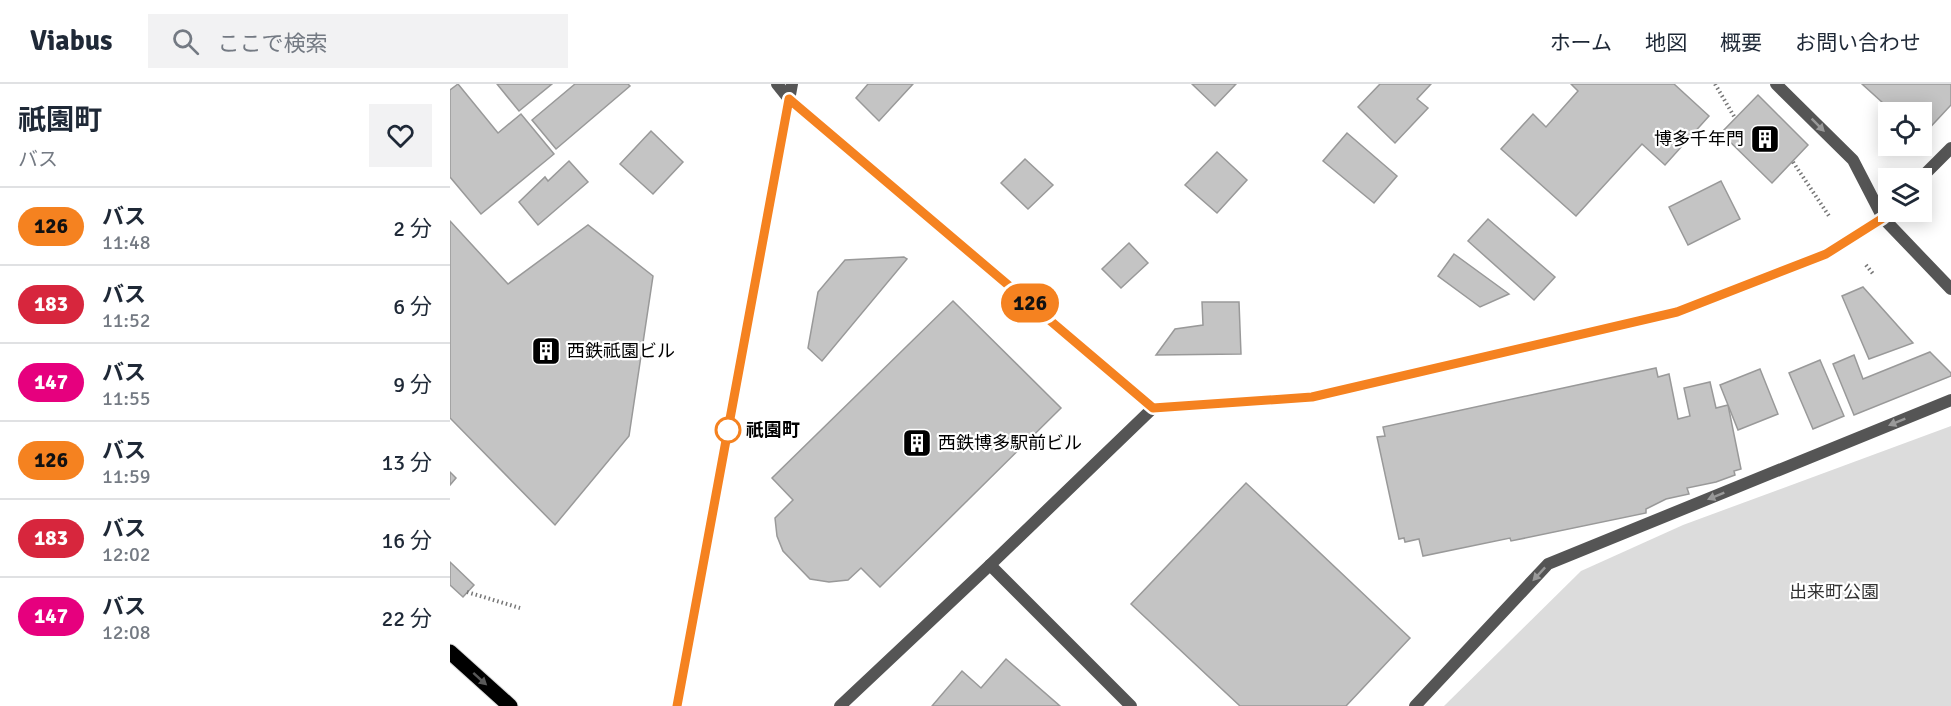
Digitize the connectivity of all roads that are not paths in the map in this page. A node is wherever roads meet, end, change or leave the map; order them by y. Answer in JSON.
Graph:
{"nodes":[{"id":1,"x":777,"y":84,"type":"edge"},
{"id":2,"x":792,"y":84,"type":"edge"},
{"id":3,"x":1776,"y":84,"type":"edge"},
{"id":4,"x":789,"y":99,"type":"junction"},
{"id":5,"x":1951,"y":148,"type":"edge"},
{"id":6,"x":1932,"y":168,"type":"edge"},
{"id":7,"x":1878,"y":202,"type":"edge"},
{"id":8,"x":1878,"y":220,"type":"edge"},
{"id":9,"x":1892,"y":222,"type":"edge"},
{"id":10,"x":1951,"y":289,"type":"edge"},
{"id":11,"x":1951,"y":400,"type":"edge"},
{"id":12,"x":1153,"y":408,"type":"junction"},
{"id":13,"x":990,"y":565,"type":"junction"},
{"id":14,"x":450,"y":652,"type":"edge"},
{"id":15,"x":510,"y":706,"type":"edge"},
{"id":16,"x":677,"y":706,"type":"edge"},
{"id":17,"x":840,"y":706,"type":"edge"},
{"id":18,"x":1131,"y":706,"type":"edge"},
{"id":19,"x":1415,"y":706,"type":"edge"}],
"edges":[{"from":1,"to":4,"type":"street"},
{"from":2,"to":4,"type":"street"},
{"from":3,"to":7,"type":"street","one_way":true},
{"from":4,"to":12,"type":"street"},
{"from":4,"to":16,"type":"street"},
{"from":5,"to":6,"type":"street"},
{"from":8,"to":12,"type":"street"},
{"from":9,"to":10,"type":"street"},
{"from":11,"to":19,"type":"street","one_way":true},
{"from":12,"to":13,"type":"street"},
{"from":13,"to":17,"type":"street"},
{"from":13,"to":18,"type":"street"},
{"from":14,"to":15,"type":"main road","one_way":true}]}
